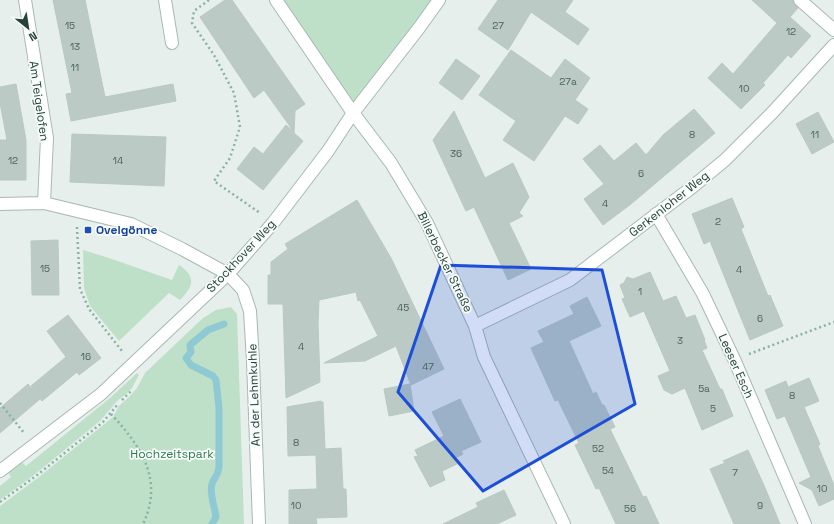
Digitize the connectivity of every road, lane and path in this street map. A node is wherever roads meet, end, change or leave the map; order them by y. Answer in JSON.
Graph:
{"nodes":[{"id":1,"x":25,"y":0,"type":"edge"},
{"id":2,"x":165,"y":0,"type":"edge"},
{"id":3,"x":209,"y":0,"type":"edge"},
{"id":4,"x":276,"y":0,"type":"edge"},
{"id":5,"x":438,"y":0,"type":"edge"},
{"id":6,"x":800,"y":0,"type":"edge"},
{"id":7,"x":834,"y":30,"type":"edge"},
{"id":8,"x":172,"y":44,"type":"dead end"},
{"id":9,"x":834,"y":45,"type":"edge"},
{"id":10,"x":353,"y":113,"type":"junction"},
{"id":11,"x":44,"y":203,"type":"junction"},
{"id":12,"x":0,"y":204,"type":"edge"},
{"id":13,"x":76,"y":211,"type":"junction"},
{"id":14,"x":656,"y":214,"type":"junction"},
{"id":15,"x":273,"y":222,"type":"junction"},
{"id":16,"x":228,"y":274,"type":"junction"},
{"id":17,"x":834,"y":322,"type":"edge"},
{"id":18,"x":476,"y":326,"type":"junction"},
{"id":19,"x":734,"y":359,"type":"junction"},
{"id":20,"x":134,"y":365,"type":"junction"},
{"id":21,"x":0,"y":403,"type":"edge"},
{"id":22,"x":110,"y":414,"type":"junction"},
{"id":23,"x":34,"y":445,"type":"junction"},
{"id":24,"x":0,"y":471,"type":"edge"},
{"id":25,"x":0,"y":502,"type":"edge"},
{"id":26,"x":143,"y":524,"type":"edge"},
{"id":27,"x":259,"y":524,"type":"edge"},
{"id":28,"x":564,"y":524,"type":"edge"},
{"id":29,"x":805,"y":524,"type":"edge"}],
"edges":[{"from":1,"to":11,"type":"street","name":"Am Teigelofen"},
{"from":2,"to":8,"type":"street"},
{"from":3,"to":15,"type":"path"},
{"from":4,"to":10,"type":"street","name":"Billerbecker Straße"},
{"from":5,"to":10,"type":"street","name":"Stockhover Weg"},
{"from":6,"to":7,"type":"street"},
{"from":9,"to":14,"type":"street","name":"Gerkenloher Weg"},
{"from":10,"to":15,"type":"street","name":"Stockhover Weg"},
{"from":10,"to":18,"type":"street","name":"Billerbecker Straße"},
{"from":11,"to":12,"type":"street"},
{"from":11,"to":13,"type":"street"},
{"from":13,"to":16,"type":"street"},
{"from":13,"to":20,"type":"path"},
{"from":14,"to":18,"type":"street","name":"Gerkenloher Weg"},
{"from":14,"to":19,"type":"street","name":"Leeser Esch"},
{"from":15,"to":16,"type":"street","name":"Stockhover Weg"},
{"from":16,"to":20,"type":"street","name":"Stockhover Weg"},
{"from":16,"to":27,"type":"street","name":"An der Lehmkuhle"},
{"from":17,"to":19,"type":"path"},
{"from":18,"to":28,"type":"street","name":"Billerbecker Straße"},
{"from":19,"to":29,"type":"street","name":"Leeser Esch"},
{"from":20,"to":22,"type":"path"},
{"from":20,"to":23,"type":"street","name":"Stockhover Weg"},
{"from":21,"to":23,"type":"path"},
{"from":22,"to":25,"type":"path"},
{"from":22,"to":26,"type":"path"},
{"from":23,"to":24,"type":"street","name":"Stockhover Weg"}]}
